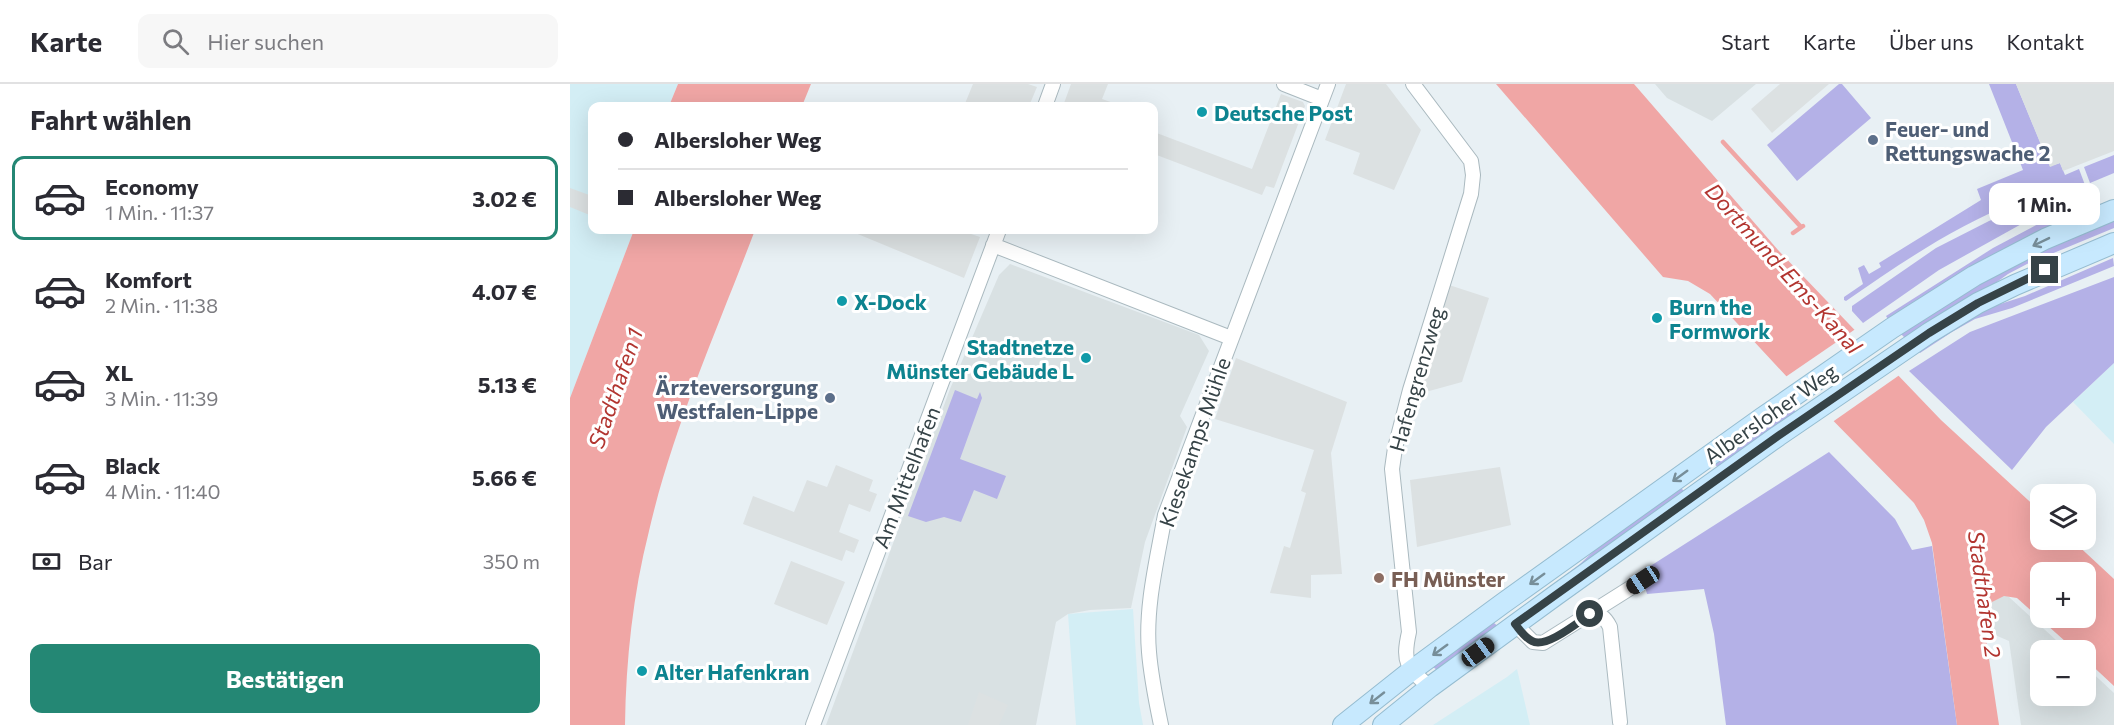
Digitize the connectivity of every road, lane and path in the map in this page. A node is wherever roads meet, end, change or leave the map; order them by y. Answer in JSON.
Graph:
{"nodes":[{"id":1,"x":1053,"y":84,"type":"edge"},
{"id":2,"x":1284,"y":84,"type":"edge"},
{"id":3,"x":1328,"y":84,"type":"edge"},
{"id":4,"x":1413,"y":84,"type":"edge"},
{"id":5,"x":1322,"y":99,"type":"junction"},
{"id":6,"x":1046,"y":102,"type":"edge"},
{"id":7,"x":2114,"y":210,"type":"edge"},
{"id":8,"x":997,"y":234,"type":"edge"},
{"id":9,"x":2114,"y":243,"type":"edge"},
{"id":10,"x":993,"y":245,"type":"junction"},
{"id":11,"x":1231,"y":338,"type":"junction"},
{"id":12,"x":1643,"y":580,"type":"dead end"},
{"id":13,"x":1502,"y":604,"type":"junction"},
{"id":14,"x":1590,"y":614,"type":"junction"},
{"id":15,"x":1515,"y":624,"type":"junction"},
{"id":16,"x":1411,"y":671,"type":"junction"},
{"id":17,"x":1430,"y":687,"type":"junction"},
{"id":18,"x":1620,"y":722,"type":"dead end"},
{"id":19,"x":813,"y":725,"type":"edge"},
{"id":20,"x":1161,"y":725,"type":"edge"},
{"id":21,"x":1343,"y":725,"type":"edge"},
{"id":22,"x":1383,"y":725,"type":"edge"}],
"edges":[{"from":1,"to":6,"type":"street"},
{"from":2,"to":5,"type":"street"},
{"from":3,"to":5,"type":"street","name":"Kiesekamps Mühle"},
{"from":4,"to":16,"type":"street","name":"Hafengrenzweg"},
{"from":5,"to":11,"type":"street","name":"Kiesekamps Mühle"},
{"from":7,"to":13,"type":"main road","name":"Albersloher Weg","one_way":true},
{"from":8,"to":10,"type":"street","name":"Am Mittelhafen"},
{"from":9,"to":15,"type":"main road","name":"Albersloher Weg"},
{"from":10,"to":11,"type":"street","name":"Kiesekamps Mühle"},
{"from":10,"to":19,"type":"street","name":"Am Mittelhafen"},
{"from":11,"to":20,"type":"street","name":"Kiesekamps Mühle"},
{"from":12,"to":14,"type":"street"},
{"from":13,"to":15,"type":"main road"},
{"from":13,"to":16,"type":"main road","name":"Albersloher Weg","one_way":true},
{"from":14,"to":15,"type":"street"},
{"from":14,"to":18,"type":"street"},
{"from":15,"to":17,"type":"main road","name":"Albersloher Weg"},
{"from":16,"to":17,"type":"street"},
{"from":16,"to":21,"type":"main road","name":"Albersloher Weg","one_way":true},
{"from":17,"to":22,"type":"main road","name":"Albersloher Weg"}]}
